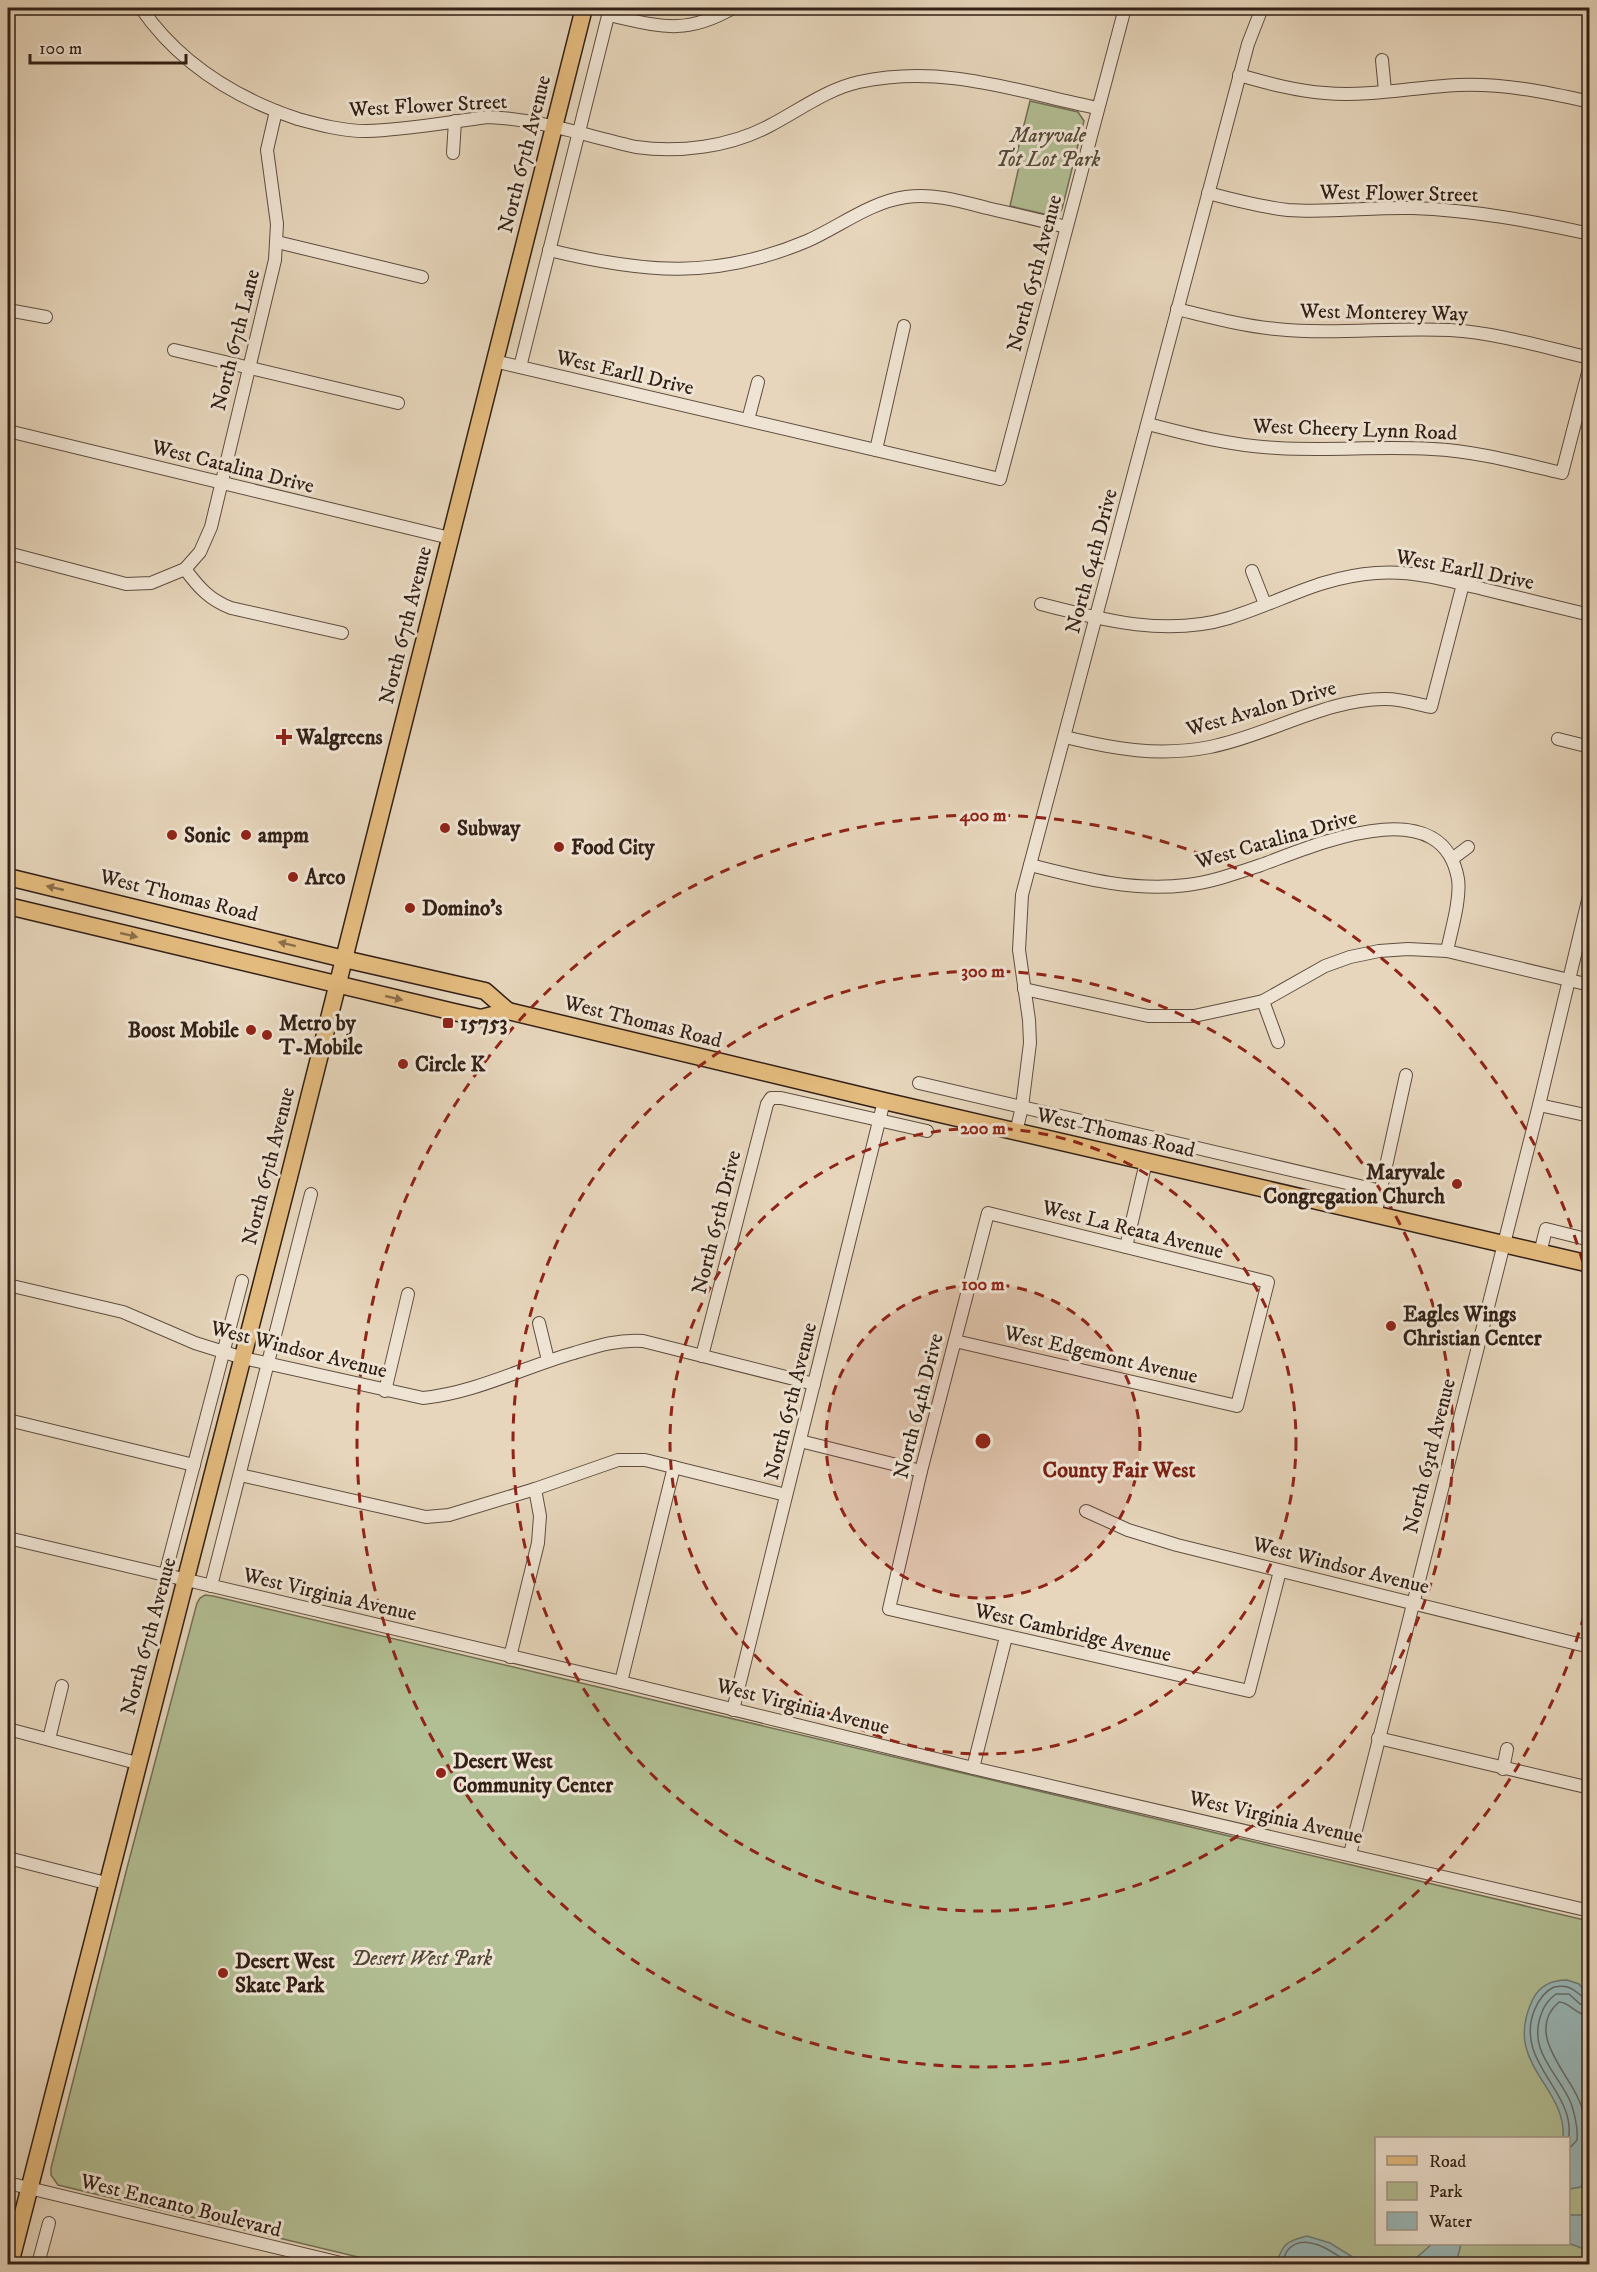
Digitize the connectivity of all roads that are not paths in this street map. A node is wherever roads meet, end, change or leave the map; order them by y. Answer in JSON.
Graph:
{"nodes":[{"id":1,"x":141,"y":8,"type":"edge"},
{"id":2,"x":584,"y":8,"type":"edge"},
{"id":3,"x":733,"y":8,"type":"edge"},
{"id":4,"x":1125,"y":8,"type":"edge"},
{"id":5,"x":1262,"y":8,"type":"edge"},
{"id":6,"x":609,"y":11,"type":"edge"},
{"id":7,"x":1382,"y":60,"type":"dead end"},
{"id":8,"x":1239,"y":75,"type":"junction"},
{"id":9,"x":1385,"y":91,"type":"junction"},
{"id":10,"x":1590,"y":102,"type":"edge"},
{"id":11,"x":1097,"y":108,"type":"junction"},
{"id":12,"x":276,"y":111,"type":"junction"},
{"id":13,"x":455,"y":121,"type":"junction"},
{"id":14,"x":554,"y":127,"type":"junction"},
{"id":15,"x":578,"y":134,"type":"junction"},
{"id":16,"x":453,"y":153,"type":"dead end"},
{"id":17,"x":1208,"y":193,"type":"junction"},
{"id":18,"x":1066,"y":227,"type":"junction"},
{"id":19,"x":1590,"y":234,"type":"edge"},
{"id":20,"x":277,"y":242,"type":"junction"},
{"id":21,"x":549,"y":250,"type":"junction"},
{"id":22,"x":422,"y":277,"type":"dead end"},
{"id":23,"x":1177,"y":309,"type":"junction"},
{"id":24,"x":8,"y":310,"type":"edge"},
{"id":25,"x":46,"y":317,"type":"dead end"},
{"id":26,"x":904,"y":326,"type":"dead end"},
{"id":27,"x":174,"y":350,"type":"dead end"},
{"id":28,"x":1590,"y":358,"type":"edge"},
{"id":29,"x":494,"y":362,"type":"junction"},
{"id":30,"x":1590,"y":365,"type":"edge"},
{"id":31,"x":248,"y":367,"type":"junction"},
{"id":32,"x":520,"y":368,"type":"junction"},
{"id":33,"x":758,"y":382,"type":"dead end"},
{"id":34,"x":398,"y":403,"type":"dead end"},
{"id":35,"x":748,"y":420,"type":"junction"},
{"id":36,"x":1148,"y":424,"type":"junction"},
{"id":37,"x":8,"y":431,"type":"edge"},
{"id":38,"x":876,"y":450,"type":"junction"},
{"id":39,"x":1000,"y":479,"type":"joint"},
{"id":40,"x":221,"y":483,"type":"junction"},
{"id":41,"x":450,"y":538,"type":"junction"},
{"id":42,"x":8,"y":553,"type":"edge"},
{"id":43,"x":186,"y":569,"type":"junction"},
{"id":44,"x":1252,"y":571,"type":"dead end"},
{"id":45,"x":1463,"y":584,"type":"junction"},
{"id":46,"x":1041,"y":604,"type":"dead end"},
{"id":47,"x":1265,"y":604,"type":"junction"},
{"id":48,"x":1590,"y":615,"type":"edge"},
{"id":49,"x":1095,"y":618,"type":"junction"},
{"id":50,"x":342,"y":633,"type":"dead end"},
{"id":51,"x":1065,"y":737,"type":"junction"},
{"id":52,"x":1558,"y":739,"type":"dead end"},
{"id":53,"x":1590,"y":747,"type":"edge"},
{"id":54,"x":1468,"y":847,"type":"dead end"},
{"id":55,"x":1452,"y":859,"type":"junction"},
{"id":56,"x":1030,"y":865,"type":"junction"},
{"id":57,"x":8,"y":877,"type":"edge"},
{"id":58,"x":1590,"y":892,"type":"edge"},
{"id":59,"x":8,"y":906,"type":"edge"},
{"id":60,"x":1447,"y":951,"type":"junction"},
{"id":61,"x":344,"y":959,"type":"junction"},
{"id":62,"x":1568,"y":981,"type":"junction"},
{"id":63,"x":338,"y":985,"type":"junction"},
{"id":64,"x":1590,"y":986,"type":"edge"},
{"id":65,"x":1024,"y":989,"type":"junction"},
{"id":66,"x":1263,"y":1001,"type":"junction"},
{"id":67,"x":508,"y":1011,"type":"junction"},
{"id":68,"x":1278,"y":1042,"type":"dead end"},
{"id":69,"x":1406,"y":1075,"type":"dead end"},
{"id":70,"x":919,"y":1083,"type":"dead end"},
{"id":71,"x":884,"y":1101,"type":"junction"},
{"id":72,"x":1539,"y":1104,"type":"junction"},
{"id":73,"x":1022,"y":1107,"type":"junction"},
{"id":74,"x":1590,"y":1116,"type":"edge"},
{"id":75,"x":879,"y":1120,"type":"junction"},
{"id":76,"x":927,"y":1131,"type":"dead end"},
{"id":77,"x":1016,"y":1132,"type":"junction"},
{"id":78,"x":1146,"y":1162,"type":"junction"},
{"id":79,"x":1381,"y":1191,"type":"junction"},
{"id":80,"x":311,"y":1194,"type":"dead end"},
{"id":81,"x":988,"y":1213,"type":"joint"},
{"id":82,"x":1375,"y":1216,"type":"junction"},
{"id":83,"x":1590,"y":1240,"type":"edge"},
{"id":84,"x":1502,"y":1245,"type":"junction"},
{"id":85,"x":1126,"y":1247,"type":"junction"},
{"id":86,"x":1540,"y":1253,"type":"junction"},
{"id":87,"x":1590,"y":1264,"type":"edge"},
{"id":88,"x":242,"y":1281,"type":"dead end"},
{"id":89,"x":8,"y":1285,"type":"edge"},
{"id":90,"x":408,"y":1294,"type":"dead end"},
{"id":91,"x":539,"y":1323,"type":"dead end"},
{"id":92,"x":955,"y":1341,"type":"junction"},
{"id":93,"x":223,"y":1352,"type":"junction"},
{"id":94,"x":702,"y":1356,"type":"junction"},
{"id":95,"x":243,"y":1358,"type":"junction"},
{"id":96,"x":548,"y":1360,"type":"junction"},
{"id":97,"x":268,"y":1364,"type":"junction"},
{"id":98,"x":814,"y":1384,"type":"junction"},
{"id":99,"x":385,"y":1391,"type":"junction"},
{"id":100,"x":1237,"y":1406,"type":"joint"},
{"id":101,"x":8,"y":1420,"type":"edge"},
{"id":102,"x":800,"y":1441,"type":"junction"},
{"id":103,"x":194,"y":1465,"type":"junction"},
{"id":104,"x":674,"y":1467,"type":"junction"},
{"id":105,"x":921,"y":1472,"type":"junction"},
{"id":106,"x":240,"y":1475,"type":"junction"},
{"id":107,"x":535,"y":1489,"type":"junction"},
{"id":108,"x":786,"y":1495,"type":"junction"},
{"id":109,"x":1086,"y":1511,"type":"dead end"},
{"id":110,"x":8,"y":1538,"type":"edge"},
{"id":111,"x":1280,"y":1570,"type":"junction"},
{"id":112,"x":165,"y":1575,"type":"junction"},
{"id":113,"x":186,"y":1580,"type":"junction"},
{"id":114,"x":211,"y":1586,"type":"junction"},
{"id":115,"x":1412,"y":1603,"type":"junction"},
{"id":116,"x":889,"y":1609,"type":"joint"},
{"id":117,"x":1006,"y":1637,"type":"junction"},
{"id":118,"x":1590,"y":1647,"type":"edge"},
{"id":119,"x":510,"y":1657,"type":"junction"},
{"id":120,"x":621,"y":1682,"type":"junction"},
{"id":121,"x":62,"y":1686,"type":"dead end"},
{"id":122,"x":733,"y":1710,"type":"junction"},
{"id":123,"x":8,"y":1729,"type":"edge"},
{"id":124,"x":1378,"y":1738,"type":"junction"},
{"id":125,"x":49,"y":1739,"type":"junction"},
{"id":126,"x":1507,"y":1749,"type":"dead end"},
{"id":127,"x":137,"y":1763,"type":"junction"},
{"id":128,"x":973,"y":1768,"type":"junction"},
{"id":129,"x":1503,"y":1769,"type":"junction"},
{"id":130,"x":1590,"y":1788,"type":"edge"},
{"id":131,"x":1350,"y":1854,"type":"junction"},
{"id":132,"x":8,"y":1858,"type":"edge"},
{"id":133,"x":106,"y":1883,"type":"junction"},
{"id":134,"x":1590,"y":1911,"type":"edge"},
{"id":135,"x":8,"y":2183,"type":"edge"},
{"id":136,"x":28,"y":2188,"type":"junction"},
{"id":137,"x":49,"y":2223,"type":"dead end"},
{"id":138,"x":10,"y":2265,"type":"edge"},
{"id":139,"x":38,"y":2265,"type":"edge"},
{"id":140,"x":345,"y":2265,"type":"edge"}],
"edges":[{"from":1,"to":12,"type":"street","name":"West Flower Street"},
{"from":2,"to":14,"type":"main road","name":"North 67th Avenue"},
{"from":3,"to":6,"type":"street"},
{"from":4,"to":11,"type":"street","name":"North 65th Avenue"},
{"from":5,"to":8,"type":"street","name":"North 64th Drive"},
{"from":6,"to":15,"type":"street"},
{"from":7,"to":9,"type":"street"},
{"from":8,"to":9,"type":"street"},
{"from":8,"to":17,"type":"street","name":"North 64th Drive"},
{"from":9,"to":10,"type":"street"},
{"from":11,"to":15,"type":"street","name":"West Flower Street"},
{"from":11,"to":18,"type":"street","name":"North 65th Avenue"},
{"from":12,"to":13,"type":"street","name":"West Flower Street"},
{"from":12,"to":20,"type":"street","name":"North 67th Lane"},
{"from":13,"to":14,"type":"street","name":"West Flower Street"},
{"from":13,"to":16,"type":"street"},
{"from":14,"to":15,"type":"street","name":"West Flower Street"},
{"from":14,"to":29,"type":"main road","name":"North 67th Avenue"},
{"from":15,"to":21,"type":"street"},
{"from":17,"to":19,"type":"street","name":"West Flower Street"},
{"from":17,"to":23,"type":"street","name":"North 64th Drive"},
{"from":18,"to":21,"type":"street"},
{"from":18,"to":39,"type":"street","name":"North 65th Avenue"},
{"from":20,"to":22,"type":"street"},
{"from":20,"to":31,"type":"street","name":"North 67th Lane"},
{"from":21,"to":32,"type":"street"},
{"from":23,"to":28,"type":"street","name":"West Monterey Way"},
{"from":23,"to":36,"type":"street","name":"North 64th Drive"},
{"from":24,"to":25,"type":"street"},
{"from":26,"to":38,"type":"street"},
{"from":27,"to":31,"type":"street"},
{"from":29,"to":32,"type":"street","name":"West Earll Drive"},
{"from":29,"to":41,"type":"main road","name":"North 67th Avenue"},
{"from":30,"to":36,"type":"street","name":"West Cheery Lynn Road"},
{"from":31,"to":34,"type":"street"},
{"from":31,"to":40,"type":"street","name":"North 67th Lane"},
{"from":32,"to":35,"type":"street","name":"West Earll Drive"},
{"from":33,"to":35,"type":"street"},
{"from":35,"to":38,"type":"street","name":"West Earll Drive"},
{"from":36,"to":49,"type":"street","name":"North 64th Drive"},
{"from":37,"to":40,"type":"street","name":"West Catalina Drive"},
{"from":38,"to":39,"type":"street","name":"West Earll Drive"},
{"from":40,"to":41,"type":"street","name":"West Catalina Drive"},
{"from":40,"to":43,"type":"street","name":"North 67th Lane"},
{"from":41,"to":61,"type":"main road","name":"North 67th Avenue"},
{"from":42,"to":43,"type":"street"},
{"from":43,"to":50,"type":"street"},
{"from":44,"to":47,"type":"street"},
{"from":45,"to":47,"type":"street","name":"West Earll Drive"},
{"from":45,"to":48,"type":"street","name":"West Earll Drive"},
{"from":45,"to":51,"type":"street","name":"West Avalon Drive"},
{"from":46,"to":49,"type":"street","name":"West Earll Drive"},
{"from":47,"to":49,"type":"street","name":"West Earll Drive"},
{"from":49,"to":51,"type":"street","name":"North 64th Drive"},
{"from":51,"to":56,"type":"street","name":"North 64th Drive"},
{"from":52,"to":53,"type":"street"},
{"from":54,"to":55,"type":"street"},
{"from":55,"to":56,"type":"street","name":"West Catalina Drive"},
{"from":55,"to":60,"type":"street"},
{"from":56,"to":65,"type":"street","name":"North 64th Drive"},
{"from":61,"to":57,"type":"main road","name":"West Thomas Road","one_way":true},
{"from":58,"to":62,"type":"street","name":"North 63rd Avenue"},
{"from":59,"to":63,"type":"main road","name":"West Thomas Road","one_way":true},
{"from":60,"to":62,"type":"street"},
{"from":60,"to":66,"type":"street"},
{"from":61,"to":63,"type":"main road","name":"North 67th Avenue"},
{"from":61,"to":67,"type":"main road","name":"West Thomas Road"},
{"from":62,"to":64,"type":"street"},
{"from":62,"to":72,"type":"street","name":"North 63rd Avenue"},
{"from":63,"to":67,"type":"main road","name":"West Thomas Road","one_way":true},
{"from":63,"to":95,"type":"main road","name":"North 67th Avenue"},
{"from":65,"to":66,"type":"street"},
{"from":65,"to":73,"type":"street","name":"North 64th Drive"},
{"from":66,"to":68,"type":"street"},
{"from":67,"to":71,"type":"main road","name":"West Thomas Road"},
{"from":69,"to":79,"type":"street"},
{"from":70,"to":73,"type":"street","name":"West Thomas Road"},
{"from":71,"to":75,"type":"street","name":"North 65th Avenue"},
{"from":71,"to":77,"type":"main road","name":"West Thomas Road"},
{"from":72,"to":74,"type":"street"},
{"from":72,"to":84,"type":"street","name":"North 63rd Avenue"},
{"from":73,"to":77,"type":"street","name":"North 64th Drive"},
{"from":73,"to":79,"type":"street","name":"West Thomas Road"},
{"from":75,"to":76,"type":"street"},
{"from":75,"to":94,"type":"street","name":"North 65th Drive"},
{"from":75,"to":98,"type":"street","name":"North 65th Avenue"},
{"from":77,"to":78,"type":"main road","name":"West Thomas Road"},
{"from":78,"to":82,"type":"main road","name":"West Thomas Road"},
{"from":78,"to":85,"type":"street"},
{"from":79,"to":82,"type":"street"},
{"from":80,"to":97,"type":"street"},
{"from":81,"to":85,"type":"street","name":"West La Reata Avenue"},
{"from":81,"to":92,"type":"street","name":"North 64th Drive"},
{"from":82,"to":84,"type":"main road","name":"West Thomas Road"},
{"from":83,"to":86,"type":"street"},
{"from":84,"to":86,"type":"main road","name":"West Thomas Road"},
{"from":84,"to":115,"type":"street","name":"North 63rd Avenue"},
{"from":85,"to":100,"type":"street","name":"West La Reata Avenue"},
{"from":86,"to":87,"type":"main road","name":"West Thomas Road"},
{"from":88,"to":93,"type":"street","name":"North 67th Avenue"},
{"from":89,"to":93,"type":"street","name":"West Windsor Avenue"},
{"from":90,"to":99,"type":"street"},
{"from":91,"to":96,"type":"street"},
{"from":92,"to":100,"type":"street","name":"West Edgemont Avenue"},
{"from":92,"to":105,"type":"street","name":"North 64th Drive"},
{"from":93,"to":95,"type":"street","name":"West Windsor Avenue"},
{"from":93,"to":103,"type":"street","name":"North 67th Avenue"},
{"from":94,"to":96,"type":"street","name":"West Windsor Avenue"},
{"from":94,"to":98,"type":"street","name":"West Windsor Avenue"},
{"from":95,"to":97,"type":"street","name":"West Windsor Avenue"},
{"from":95,"to":113,"type":"main road","name":"North 67th Avenue"},
{"from":96,"to":99,"type":"street","name":"West Windsor Avenue"},
{"from":97,"to":99,"type":"street","name":"West Windsor Avenue"},
{"from":97,"to":106,"type":"street"},
{"from":98,"to":102,"type":"street","name":"North 65th Avenue"},
{"from":101,"to":103,"type":"street"},
{"from":102,"to":105,"type":"street"},
{"from":102,"to":108,"type":"street","name":"North 65th Avenue"},
{"from":103,"to":112,"type":"street","name":"North 67th Avenue"},
{"from":104,"to":107,"type":"street"},
{"from":104,"to":108,"type":"street"},
{"from":104,"to":120,"type":"street"},
{"from":105,"to":116,"type":"street","name":"North 64th Drive"},
{"from":106,"to":107,"type":"street"},
{"from":106,"to":114,"type":"street"},
{"from":107,"to":119,"type":"street"},
{"from":108,"to":122,"type":"street","name":"North 65th Avenue"},
{"from":109,"to":111,"type":"street","name":"West Windsor Avenue"},
{"from":110,"to":112,"type":"street","name":"West Virginia Avenue"},
{"from":111,"to":115,"type":"street","name":"West Windsor Avenue"},
{"from":111,"to":117,"type":"street","name":"West Cambridge Avenue"},
{"from":112,"to":113,"type":"street","name":"West Virginia Avenue"},
{"from":113,"to":114,"type":"street","name":"West Virginia Avenue"},
{"from":113,"to":127,"type":"main road","name":"North 67th Avenue"},
{"from":114,"to":119,"type":"street","name":"West Virginia Avenue"},
{"from":115,"to":118,"type":"street","name":"West Windsor Avenue"},
{"from":115,"to":124,"type":"street","name":"North 63rd Avenue"},
{"from":116,"to":117,"type":"street","name":"West Cambridge Avenue"},
{"from":117,"to":128,"type":"street"},
{"from":119,"to":120,"type":"street","name":"West Virginia Avenue"},
{"from":120,"to":122,"type":"street","name":"West Virginia Avenue"},
{"from":121,"to":125,"type":"street"},
{"from":122,"to":128,"type":"street","name":"West Virginia Avenue"},
{"from":123,"to":125,"type":"street"},
{"from":124,"to":129,"type":"street"},
{"from":124,"to":131,"type":"street","name":"North 63rd Avenue"},
{"from":125,"to":127,"type":"street"},
{"from":126,"to":129,"type":"street"},
{"from":127,"to":133,"type":"main road","name":"North 67th Avenue"},
{"from":128,"to":131,"type":"street","name":"West Virginia Avenue"},
{"from":129,"to":130,"type":"street"},
{"from":131,"to":134,"type":"street","name":"West Virginia Avenue"},
{"from":132,"to":133,"type":"street"},
{"from":133,"to":136,"type":"main road","name":"North 67th Avenue"},
{"from":135,"to":136,"type":"street","name":"West Encanto Boulevard"},
{"from":136,"to":138,"type":"main road","name":"North 67th Avenue"},
{"from":136,"to":140,"type":"street","name":"West Encanto Boulevard"},
{"from":137,"to":139,"type":"street"}]}
